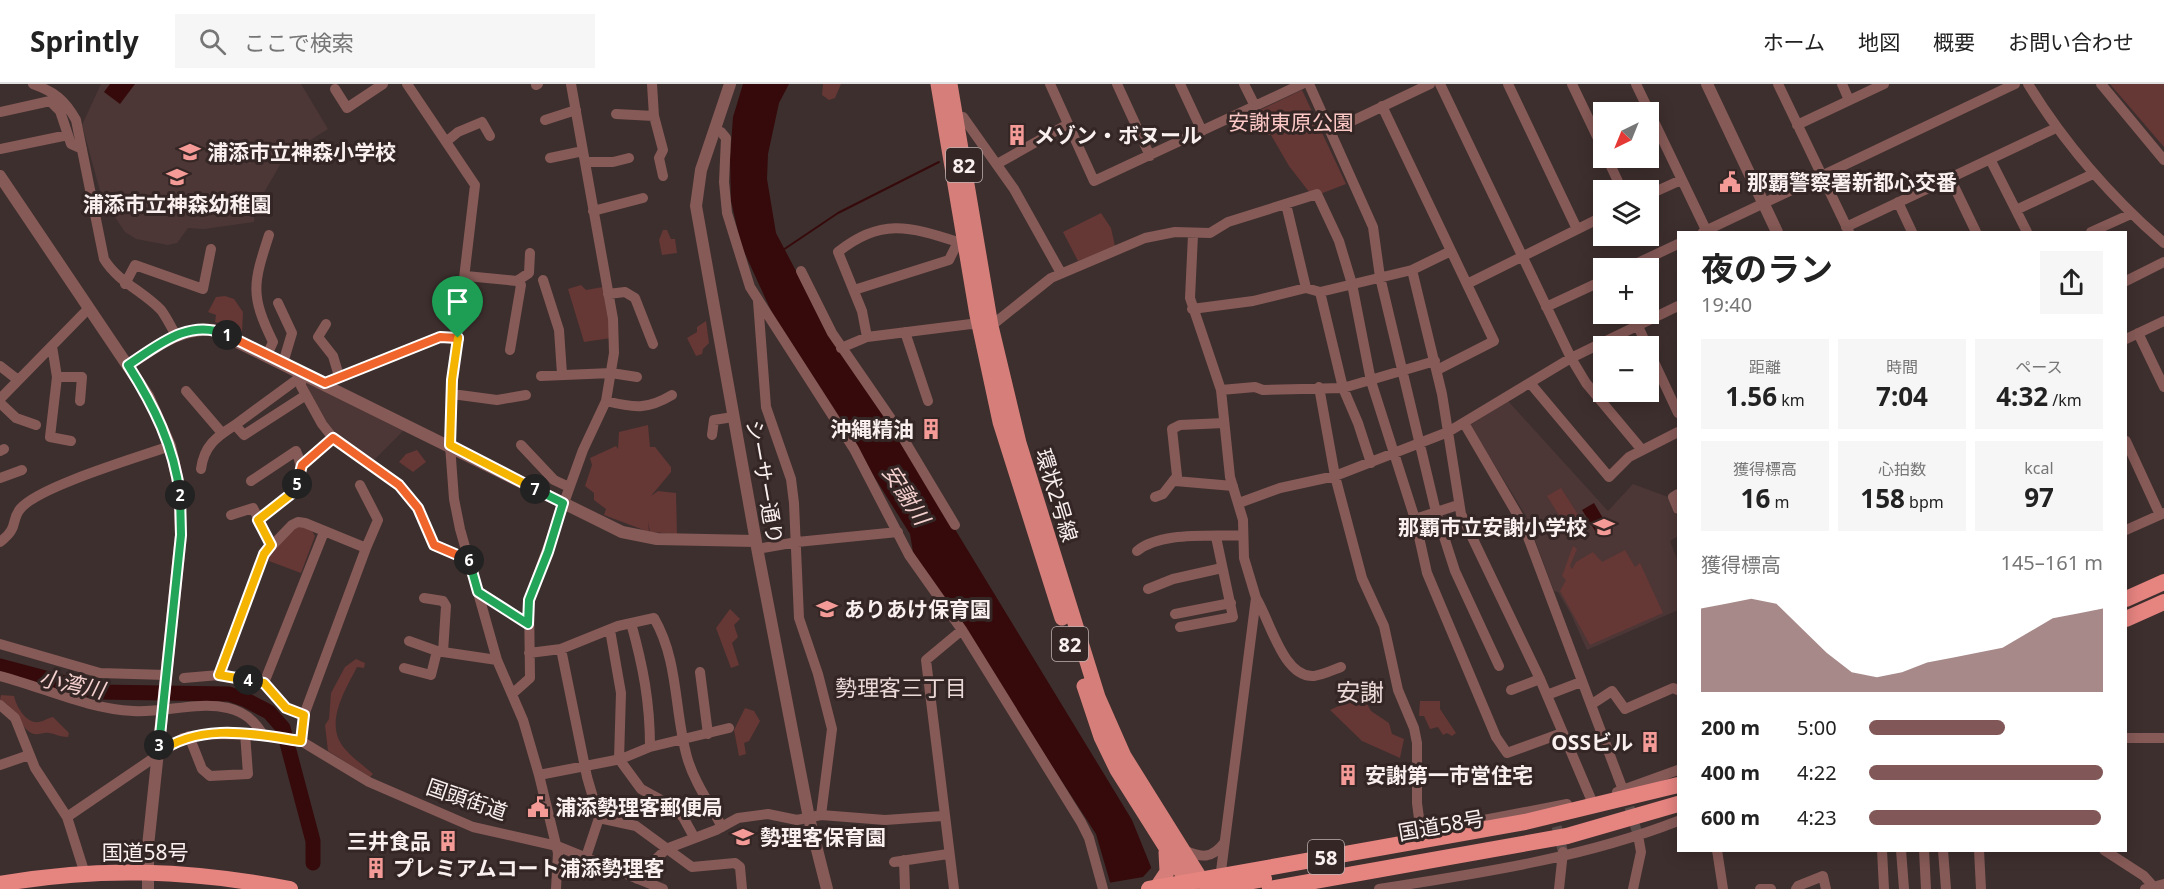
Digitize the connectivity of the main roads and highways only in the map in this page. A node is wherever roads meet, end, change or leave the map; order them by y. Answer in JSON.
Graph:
{"nodes":[{"id":1,"x":938,"y":84,"type":"edge"},
{"id":2,"x":950,"y":84,"type":"edge"},
{"id":3,"x":950,"y":118,"type":"junction"},
{"id":4,"x":985,"y":327,"type":"junction"},
{"id":5,"x":2164,"y":582,"type":"edge"},
{"id":6,"x":2127,"y":599,"type":"edge"},
{"id":7,"x":2164,"y":602,"type":"edge"},
{"id":8,"x":2127,"y":619,"type":"edge"},
{"id":9,"x":1677,"y":785,"type":"edge"},
{"id":10,"x":1677,"y":790,"type":"edge"},
{"id":11,"x":1677,"y":804,"type":"edge"},
{"id":12,"x":1677,"y":812,"type":"edge"},
{"id":13,"x":1430,"y":847,"type":"junction"},
{"id":14,"x":1166,"y":850,"type":"junction"},
{"id":15,"x":1219,"y":882,"type":"edge"},
{"id":16,"x":0,"y":884,"type":"edge"},
{"id":17,"x":1199,"y":885,"type":"edge"},
{"id":18,"x":1154,"y":888,"type":"edge"},
{"id":19,"x":290,"y":889,"type":"edge"},
{"id":20,"x":1270,"y":889,"type":"edge"},
{"id":21,"x":1321,"y":889,"type":"edge"}],
"edges":[{"from":1,"to":3,"type":"main road","name":"環状2号線","number":"82"},
{"from":2,"to":3,"type":"main road","name":"環状2号線","number":"82"},
{"from":3,"to":4,"type":"main road","name":"環状2号線","number":"82"},
{"from":4,"to":14,"type":"main road","name":"環状2号線","number":"82"},
{"from":4,"to":17,"type":"main road","name":"環状2号線","number":"82"},
{"from":5,"to":6,"type":"highway"},
{"from":7,"to":8,"type":"highway"},
{"from":9,"to":13,"type":"highway","number":"58"},
{"from":10,"to":13,"type":"highway","name":"国道58号","number":"58"},
{"from":11,"to":13,"type":"highway","name":"国道58号","number":"58"},
{"from":12,"to":21,"type":"highway","number":"58"},
{"from":13,"to":15,"type":"highway","number":"58"},
{"from":13,"to":17,"type":"highway","name":"国道58号","number":"58"},
{"from":13,"to":20,"type":"highway","name":"国道58号","number":"58"},
{"from":14,"to":17,"type":"main road","name":"環状2号線","number":"82"},
{"from":14,"to":18,"type":"main road"},
{"from":15,"to":17,"type":"highway","number":"58"},
{"from":16,"to":19,"type":"highway","name":"国道58号"},
{"from":17,"to":18,"type":"highway","number":"58"}]}
